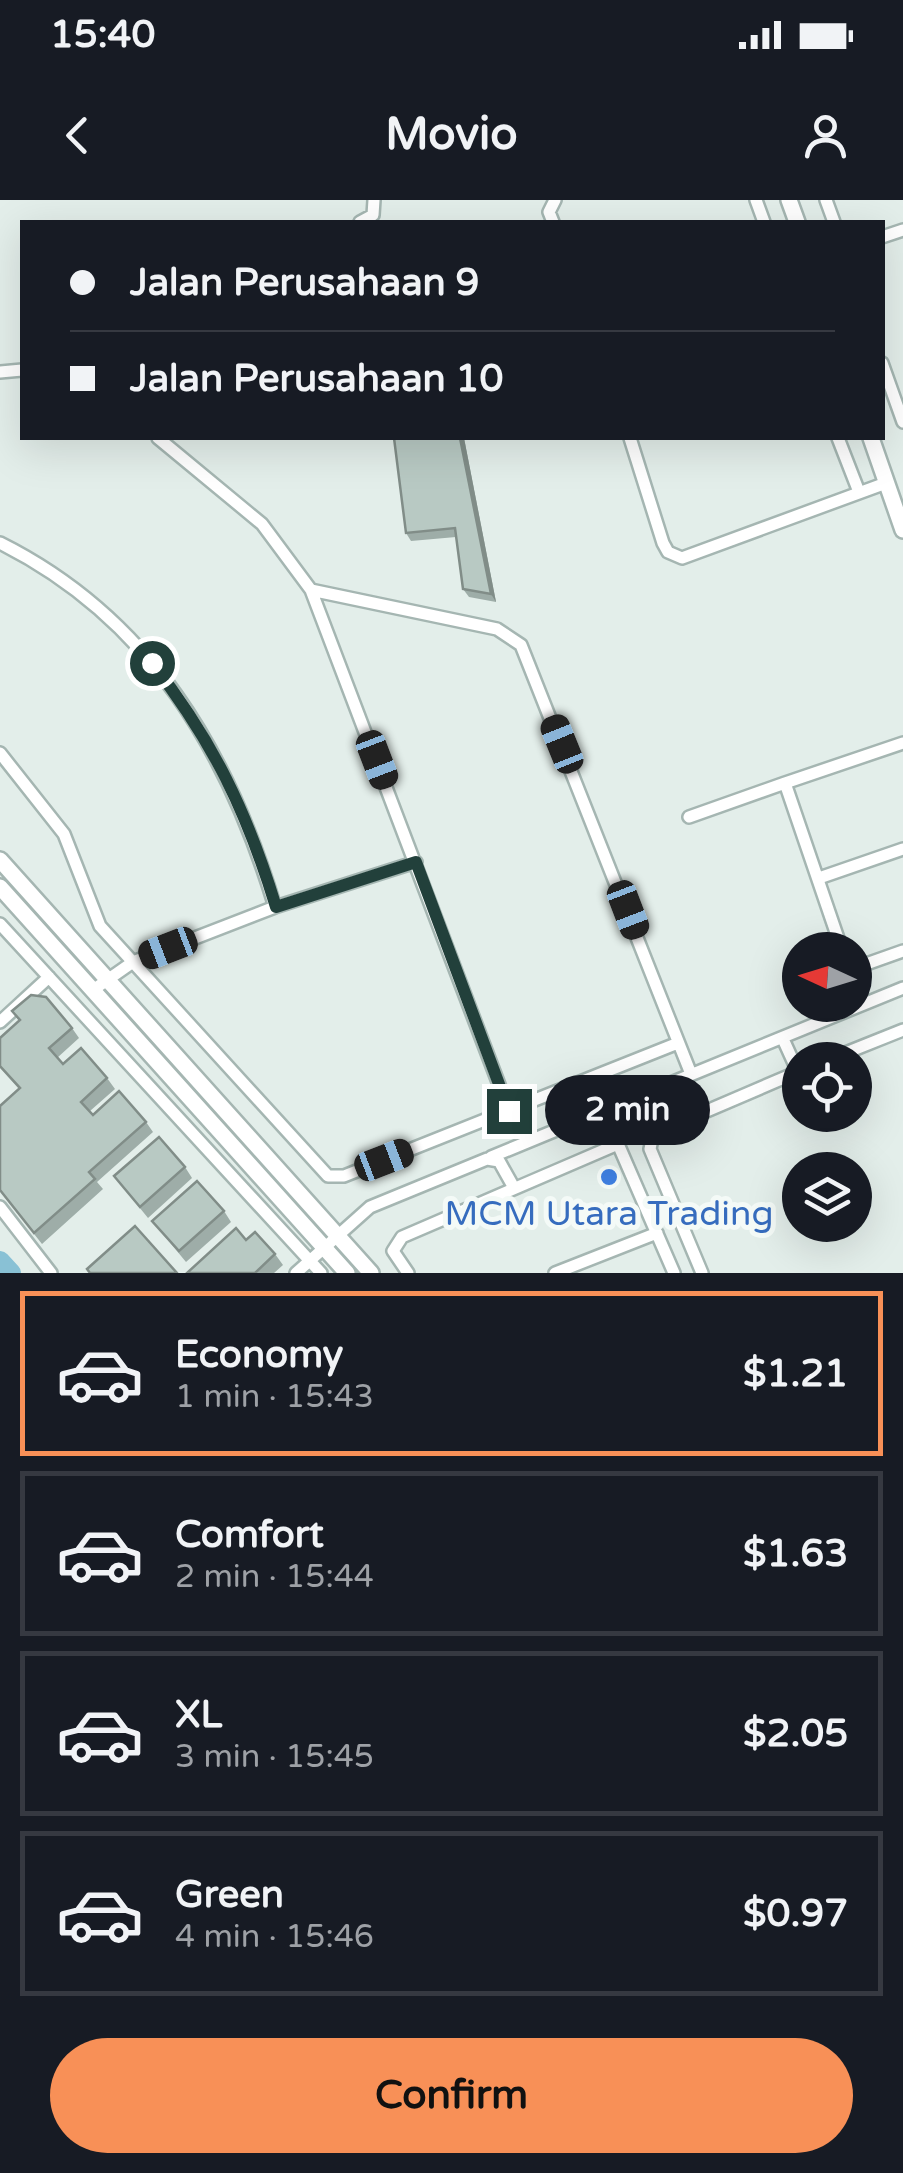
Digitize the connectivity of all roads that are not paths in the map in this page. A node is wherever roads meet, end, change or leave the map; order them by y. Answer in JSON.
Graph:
{"nodes":[{"id":1,"x":374,"y":200,"type":"edge"},
{"id":2,"x":364,"y":220,"type":"edge"},
{"id":3,"x":885,"y":371,"type":"edge"},
{"id":4,"x":903,"y":422,"type":"edge"},
{"id":5,"x":160,"y":440,"type":"edge"},
{"id":6,"x":631,"y":440,"type":"edge"},
{"id":7,"x":839,"y":440,"type":"edge"},
{"id":8,"x":871,"y":440,"type":"edge"},
{"id":9,"x":886,"y":483,"type":"junction"},
{"id":10,"x":859,"y":492,"type":"junction"},
{"id":11,"x":903,"y":530,"type":"edge"},
{"id":12,"x":0,"y":543,"type":"edge"},
{"id":13,"x":312,"y":590,"type":"junction"},
{"id":14,"x":903,"y":743,"type":"edge"},
{"id":15,"x":0,"y":753,"type":"edge"},
{"id":16,"x":786,"y":783,"type":"junction"},
{"id":17,"x":688,"y":818,"type":"dead end"},
{"id":18,"x":903,"y":848,"type":"edge"},
{"id":19,"x":0,"y":860,"type":"edge"},
{"id":20,"x":416,"y":862,"type":"junction"},
{"id":21,"x":818,"y":878,"type":"junction"},
{"id":22,"x":0,"y":888,"type":"edge"},
{"id":23,"x":276,"y":907,"type":"junction"},
{"id":24,"x":0,"y":924,"type":"edge"},
{"id":25,"x":836,"y":932,"type":"edge"},
{"id":26,"x":903,"y":952,"type":"edge"},
{"id":27,"x":133,"y":962,"type":"junction"},
{"id":28,"x":872,"y":962,"type":"edge"},
{"id":29,"x":107,"y":976,"type":"junction"},
{"id":30,"x":49,"y":977,"type":"junction"},
{"id":31,"x":903,"y":988,"type":"edge"},
{"id":32,"x":93,"y":990,"type":"junction"},
{"id":33,"x":872,"y":997,"type":"edge"},
{"id":34,"x":0,"y":1022,"type":"edge"},
{"id":35,"x":816,"y":1022,"type":"edge"},
{"id":36,"x":903,"y":1030,"type":"edge"},
{"id":37,"x":783,"y":1039,"type":"junction"},
{"id":38,"x":784,"y":1042,"type":"edge"},
{"id":39,"x":872,"y":1042,"type":"edge"},
{"id":40,"x":678,"y":1043,"type":"junction"},
{"id":41,"x":691,"y":1074,"type":"junction"},
{"id":42,"x":782,"y":1079,"type":"edge"},
{"id":43,"x":617,"y":1105,"type":"junction"},
{"id":44,"x":509,"y":1111,"type":"junction"},
{"id":45,"x":618,"y":1144,"type":"junction"},
{"id":46,"x":487,"y":1159,"type":"junction"},
{"id":47,"x":513,"y":1186,"type":"junction"},
{"id":48,"x":0,"y":1206,"type":"edge"},
{"id":49,"x":656,"y":1232,"type":"junction"},
{"id":50,"x":335,"y":1234,"type":"junction"},
{"id":51,"x":322,"y":1247,"type":"junction"},
{"id":52,"x":309,"y":1260,"type":"junction"},
{"id":53,"x":51,"y":1273,"type":"edge"},
{"id":54,"x":296,"y":1273,"type":"edge"},
{"id":55,"x":321,"y":1273,"type":"edge"},
{"id":56,"x":347,"y":1273,"type":"edge"},
{"id":57,"x":371,"y":1273,"type":"edge"},
{"id":58,"x":408,"y":1273,"type":"edge"},
{"id":59,"x":555,"y":1273,"type":"edge"},
{"id":60,"x":674,"y":1273,"type":"edge"},
{"id":61,"x":702,"y":1273,"type":"edge"}],
"edges":[{"from":1,"to":2,"type":"street"},
{"from":3,"to":4,"type":"street"},
{"from":5,"to":13,"type":"street"},
{"from":6,"to":10,"type":"street"},
{"from":7,"to":10,"type":"street"},
{"from":8,"to":9,"type":"street"},
{"from":9,"to":10,"type":"street"},
{"from":9,"to":11,"type":"street"},
{"from":12,"to":23,"type":"street"},
{"from":13,"to":20,"type":"street"},
{"from":13,"to":40,"type":"street"},
{"from":14,"to":16,"type":"street"},
{"from":15,"to":27,"type":"street"},
{"from":16,"to":17,"type":"street"},
{"from":16,"to":21,"type":"street"},
{"from":18,"to":21,"type":"street"},
{"from":19,"to":29,"type":"street"},
{"from":20,"to":23,"type":"street"},
{"from":20,"to":44,"type":"street"},
{"from":21,"to":25,"type":"street"},
{"from":22,"to":32,"type":"street"},
{"from":23,"to":27,"type":"street"},
{"from":24,"to":30,"type":"street"},
{"from":26,"to":28,"type":"street"},
{"from":27,"to":29,"type":"street"},
{"from":27,"to":44,"type":"street"},
{"from":29,"to":32,"type":"street"},
{"from":29,"to":50,"type":"street"},
{"from":30,"to":34,"type":"street"},
{"from":30,"to":52,"type":"street"},
{"from":31,"to":33,"type":"street"},
{"from":32,"to":51,"type":"street"},
{"from":35,"to":37,"type":"street"},
{"from":36,"to":39,"type":"street"},
{"from":37,"to":38,"type":"street"},
{"from":37,"to":41,"type":"street"},
{"from":40,"to":41,"type":"street"},
{"from":40,"to":44,"type":"street"},
{"from":41,"to":43,"type":"street"},
{"from":42,"to":61,"type":"street"},
{"from":43,"to":45,"type":"street"},
{"from":43,"to":46,"type":"street"},
{"from":45,"to":47,"type":"street"},
{"from":45,"to":49,"type":"street"},
{"from":46,"to":47,"type":"street"},
{"from":46,"to":50,"type":"street"},
{"from":47,"to":58,"type":"street"},
{"from":48,"to":53,"type":"street"},
{"from":49,"to":59,"type":"street"},
{"from":49,"to":60,"type":"street"},
{"from":50,"to":51,"type":"street"},
{"from":50,"to":57,"type":"street"},
{"from":51,"to":52,"type":"street"},
{"from":51,"to":56,"type":"street"},
{"from":52,"to":54,"type":"street"},
{"from":52,"to":55,"type":"street"}]}
